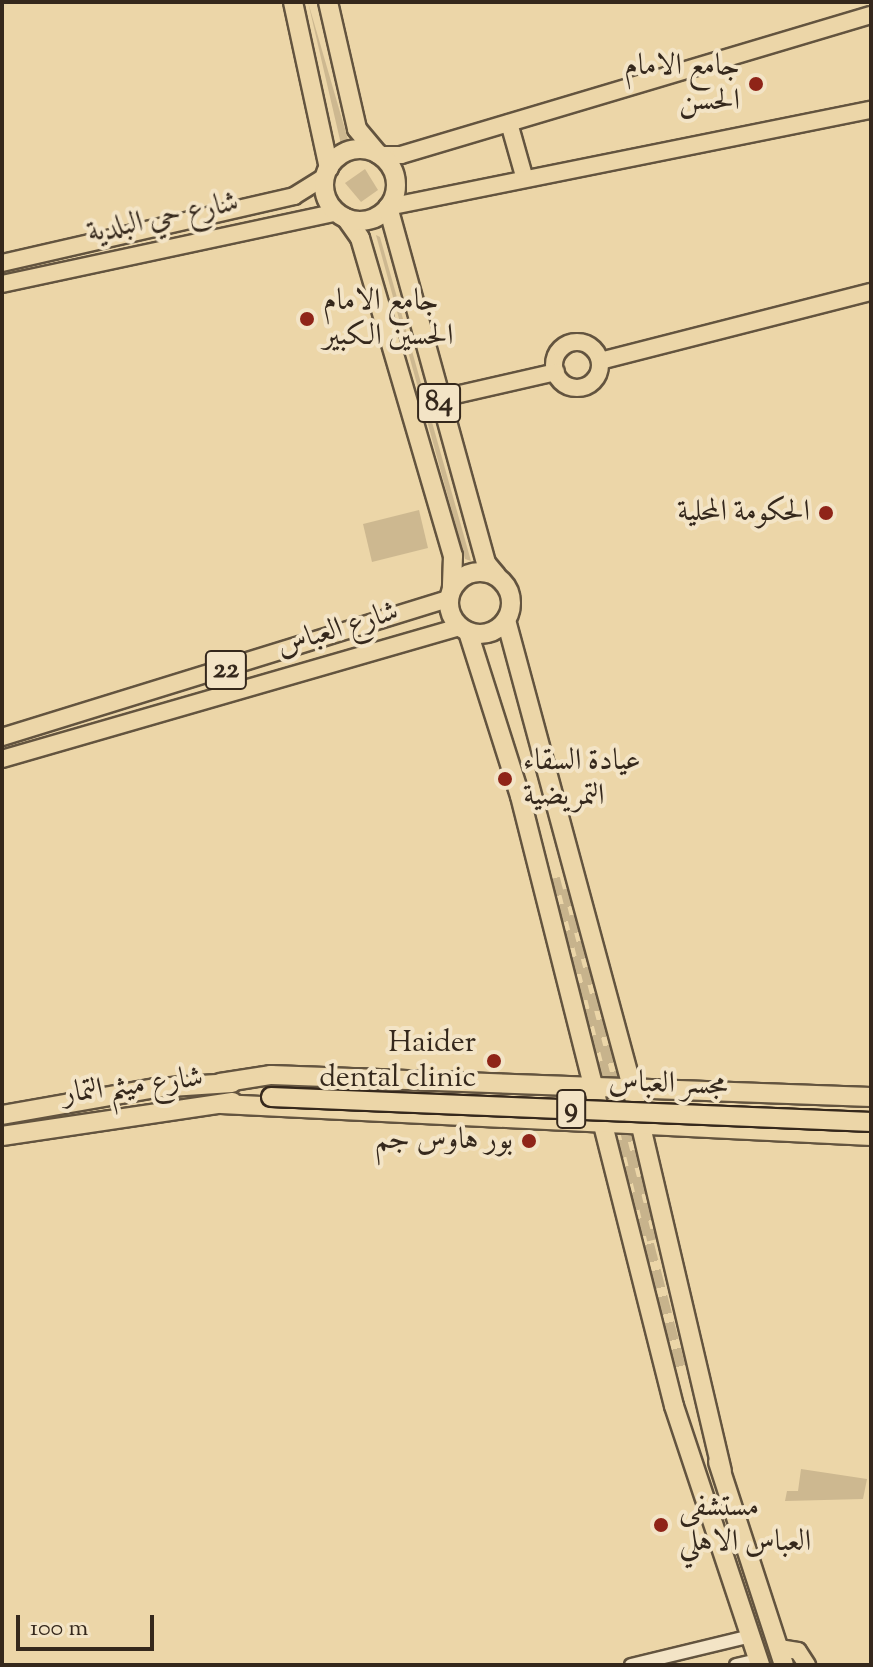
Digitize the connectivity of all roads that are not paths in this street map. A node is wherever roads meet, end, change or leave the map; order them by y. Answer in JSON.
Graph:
{"nodes":[{"id":1,"x":293,"y":2,"type":"edge"},
{"id":2,"x":328,"y":2,"type":"edge"},
{"id":3,"x":871,"y":15,"type":"edge"},
{"id":4,"x":871,"y":110,"type":"edge"},
{"id":5,"x":509,"y":123,"type":"junction"},
{"id":6,"x":380,"y":155,"type":"junction"},
{"id":7,"x":327,"y":173,"type":"junction"},
{"id":8,"x":524,"y":176,"type":"junction"},
{"id":9,"x":274,"y":201,"type":"junction"},
{"id":10,"x":388,"y":207,"type":"junction"},
{"id":11,"x":342,"y":215,"type":"junction"},
{"id":12,"x":280,"y":222,"type":"junction"},
{"id":13,"x":2,"y":263,"type":"edge"},
{"id":14,"x":2,"y":284,"type":"edge"},
{"id":15,"x":871,"y":292,"type":"edge"},
{"id":16,"x":600,"y":361,"type":"junction"},
{"id":17,"x":556,"y":372,"type":"junction"},
{"id":18,"x":438,"y":399,"type":"junction"},
{"id":19,"x":496,"y":575,"type":"junction"},
{"id":20,"x":451,"y":593,"type":"junction"},
{"id":21,"x":506,"y":620,"type":"junction"},
{"id":22,"x":464,"y":630,"type":"junction"},
{"id":23,"x":2,"y":737,"type":"edge"},
{"id":24,"x":536,"y":744,"type":"junction"},
{"id":25,"x":507,"y":747,"type":"junction"},
{"id":26,"x":2,"y":759,"type":"edge"},
{"id":27,"x":542,"y":765,"type":"junction"},
{"id":28,"x":514,"y":774,"type":"junction"},
{"id":29,"x":549,"y":790,"type":"junction"},
{"id":30,"x":520,"y":796,"type":"junction"},
{"id":31,"x":622,"y":1050,"type":"junction"},
{"id":32,"x":585,"y":1059,"type":"junction"},
{"id":33,"x":220,"y":1083,"type":"junction"},
{"id":34,"x":570,"y":1086,"type":"junction"},
{"id":35,"x":591,"y":1087,"type":"junction"},
{"id":36,"x":632,"y":1088,"type":"junction"},
{"id":37,"x":669,"y":1090,"type":"junction"},
{"id":38,"x":271,"y":1092,"type":"junction"},
{"id":39,"x":871,"y":1097,"type":"edge"},
{"id":40,"x":221,"y":1104,"type":"junction"},
{"id":41,"x":871,"y":1112,"type":"edge"},
{"id":42,"x":2,"y":1115,"type":"edge"},
{"id":43,"x":573,"y":1122,"type":"junction"},
{"id":44,"x":871,"y":1122,"type":"edge"},
{"id":45,"x":601,"y":1123,"type":"junction"},
{"id":46,"x":641,"y":1125,"type":"junction"},
{"id":47,"x":675,"y":1127,"type":"junction"},
{"id":48,"x":2,"y":1136,"type":"edge"},
{"id":49,"x":871,"y":1136,"type":"edge"},
{"id":50,"x":608,"y":1153,"type":"junction"},
{"id":51,"x":649,"y":1157,"type":"junction"},
{"id":52,"x":722,"y":1471,"type":"junction"},
{"id":53,"x":699,"y":1476,"type":"junction"},
{"id":54,"x":751,"y":1636,"type":"junction"},
{"id":55,"x":782,"y":1657,"type":"edge"},
{"id":56,"x":759,"y":1663,"type":"edge"},
{"id":57,"x":631,"y":1665,"type":"edge"},
{"id":58,"x":736,"y":1665,"type":"edge"},
{"id":59,"x":807,"y":1665,"type":"edge"}],
"edges":[{"from":1,"to":7,"type":"highway"},
{"from":2,"to":6,"type":"highway"},
{"from":3,"to":5,"type":"main road"},
{"from":4,"to":8,"type":"main road"},
{"from":5,"to":6,"type":"main road"},
{"from":5,"to":8,"type":"main road"},
{"from":6,"to":7,"type":"highway"},
{"from":6,"to":10,"type":"highway"},
{"from":7,"to":9,"type":"main road","name":"شارع حي البلدية"},
{"from":7,"to":11,"type":"highway"},
{"from":8,"to":10,"type":"main road"},
{"from":9,"to":12,"type":"main road"},
{"from":9,"to":13,"type":"main road","name":"شارع حي البلدية"},
{"from":10,"to":11,"type":"highway"},
{"from":10,"to":18,"type":"highway","number":"84"},
{"from":11,"to":12,"type":"main road","name":"شارع حي البلدية"},
{"from":11,"to":20,"type":"highway","number":"84"},
{"from":12,"to":14,"type":"main road","name":"شارع حي البلدية"},
{"from":15,"to":16,"type":"main road"},
{"from":16,"to":17,"type":"main road"},
{"from":16,"to":17,"type":"main road"},
{"from":17,"to":18,"type":"main road"},
{"from":18,"to":19,"type":"highway","number":"84"},
{"from":19,"to":20,"type":"highway"},
{"from":19,"to":21,"type":"highway","number":"84"},
{"from":20,"to":22,"type":"highway","number":"84"},
{"from":20,"to":23,"type":"main road","name":"شارع العباس","number":"22"},
{"from":21,"to":22,"type":"highway"},
{"from":21,"to":24,"type":"highway","number":"84"},
{"from":22,"to":25,"type":"highway","number":"84"},
{"from":22,"to":26,"type":"main road","name":"شارع العباس"},
{"from":24,"to":25,"type":"highway"},
{"from":24,"to":27,"type":"highway","number":"84"},
{"from":25,"to":28,"type":"highway","number":"84"},
{"from":27,"to":28,"type":"highway"},
{"from":27,"to":29,"type":"highway","number":"84"},
{"from":28,"to":30,"type":"highway","number":"84"},
{"from":29,"to":30,"type":"highway","number":"84"},
{"from":29,"to":31,"type":"highway"},
{"from":30,"to":32,"type":"highway"},
{"from":31,"to":36,"type":"highway"},
{"from":31,"to":37,"type":"highway"},
{"from":32,"to":34,"type":"highway"},
{"from":32,"to":35,"type":"highway"},
{"from":33,"to":34,"type":"highway"},
{"from":33,"to":38,"type":"highway","name":"شارع ميثم التمار","number":"9"},
{"from":33,"to":42,"type":"highway","name":"شارع ميثم التمار","number":"9"},
{"from":34,"to":35,"type":"highway"},
{"from":35,"to":36,"type":"highway"},
{"from":35,"to":45,"type":"highway"},
{"from":36,"to":37,"type":"highway"},
{"from":36,"to":46,"type":"highway"},
{"from":37,"to":39,"type":"highway"},
{"from":38,"to":40,"type":"highway","name":"شارع ميثم التمار","number":"9"},
{"from":38,"to":41,"type":"highway","name":"مجسر العباس","number":"9"},
{"from":38,"to":44,"type":"highway","name":"مجسر العباس","number":"9","bridge":true},
{"from":40,"to":43,"type":"highway"},
{"from":40,"to":48,"type":"highway","name":"شارع ميثم التمار","number":"9"},
{"from":43,"to":45,"type":"highway"},
{"from":43,"to":50,"type":"highway"},
{"from":45,"to":46,"type":"highway"},
{"from":45,"to":50,"type":"highway"},
{"from":46,"to":47,"type":"highway"},
{"from":46,"to":51,"type":"highway"},
{"from":47,"to":49,"type":"highway"},
{"from":47,"to":51,"type":"highway"},
{"from":50,"to":53,"type":"highway"},
{"from":51,"to":52,"type":"highway"},
{"from":52,"to":53,"type":"highway"},
{"from":52,"to":55,"type":"highway"},
{"from":53,"to":54,"type":"highway"},
{"from":54,"to":56,"type":"highway"},
{"from":54,"to":57,"type":"street"},
{"from":55,"to":59,"type":"main road"},
{"from":56,"to":58,"type":"street"}]}
